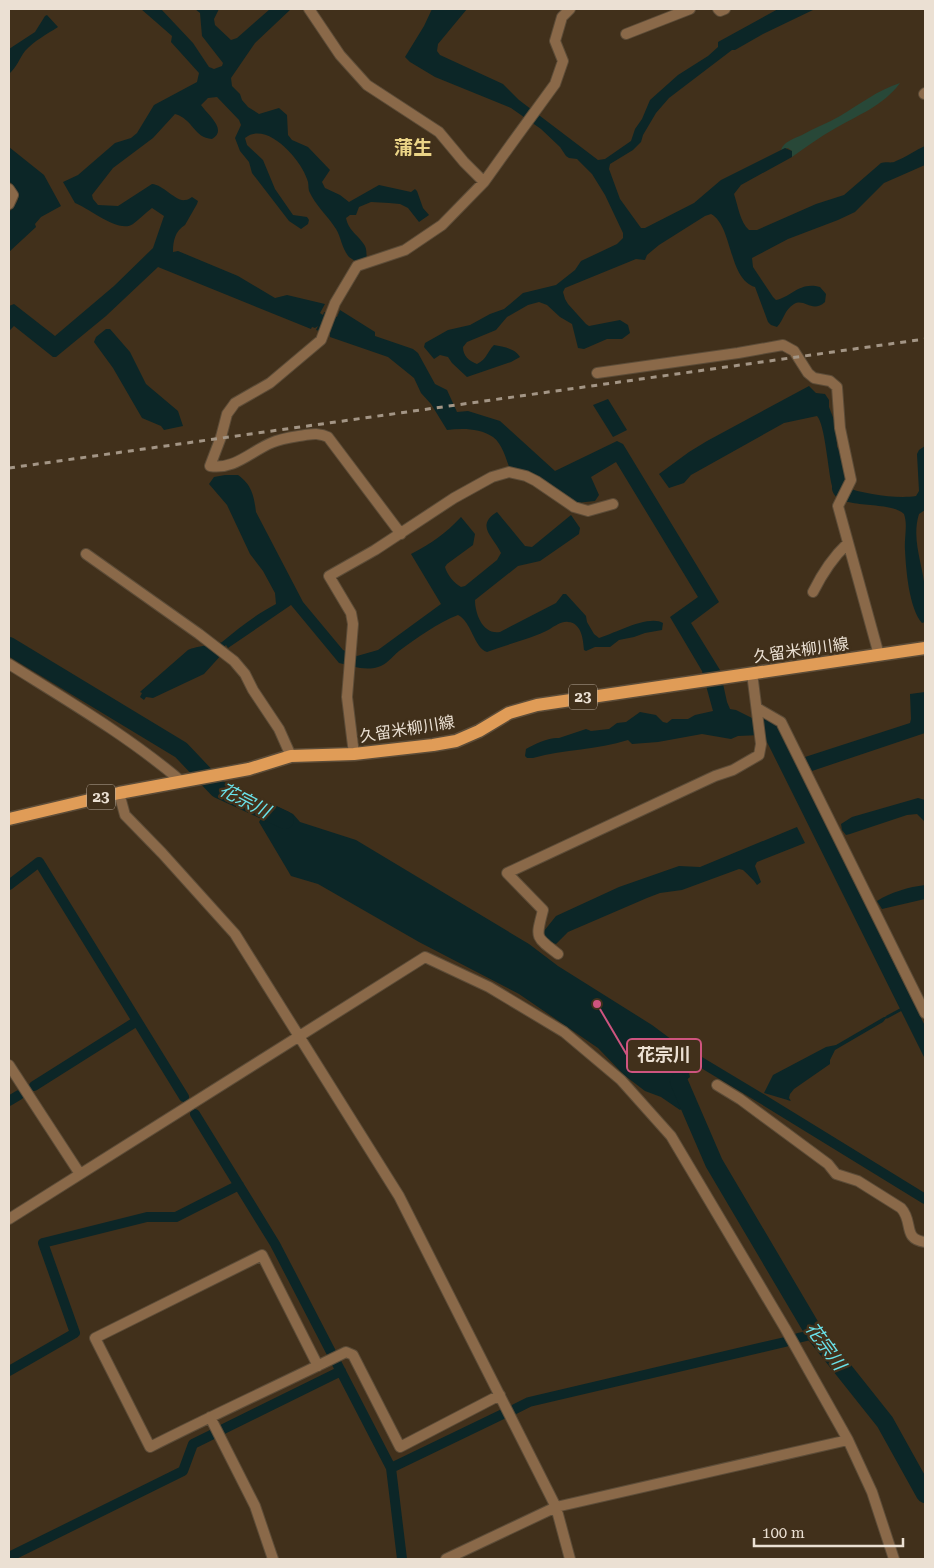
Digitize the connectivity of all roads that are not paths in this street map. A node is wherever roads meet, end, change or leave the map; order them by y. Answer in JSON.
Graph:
{"nodes":[{"id":1,"x":309,"y":9,"type":"edge"},
{"id":2,"x":570,"y":9,"type":"edge"},
{"id":3,"x":690,"y":9,"type":"edge"},
{"id":4,"x":718,"y":9,"type":"edge"},
{"id":5,"x":725,"y":9,"type":"edge"},
{"id":6,"x":626,"y":34,"type":"dead end"},
{"id":7,"x":484,"y":182,"type":"junction"},
{"id":8,"x":9,"y":189,"type":"edge"},
{"id":9,"x":9,"y":204,"type":"edge"},
{"id":10,"x":597,"y":373,"type":"dead end"},
{"id":11,"x":613,"y":504,"type":"dead end"},
{"id":12,"x":401,"y":534,"type":"junction"},
{"id":13,"x":847,"y":544,"type":"junction"},
{"id":14,"x":86,"y":554,"type":"dead end"},
{"id":15,"x":813,"y":592,"type":"dead end"},
{"id":16,"x":925,"y":648,"type":"edge"},
{"id":17,"x":879,"y":656,"type":"junction"},
{"id":18,"x":9,"y":664,"type":"edge"},
{"id":19,"x":752,"y":673,"type":"junction"},
{"id":20,"x":757,"y":708,"type":"junction"},
{"id":21,"x":354,"y":754,"type":"junction"},
{"id":22,"x":291,"y":756,"type":"junction"},
{"id":23,"x":188,"y":780,"type":"junction"},
{"id":24,"x":119,"y":793,"type":"junction"},
{"id":25,"x":9,"y":819,"type":"edge"},
{"id":26,"x":558,"y":954,"type":"dead end"},
{"id":27,"x":925,"y":1013,"type":"edge"},
{"id":28,"x":299,"y":1036,"type":"junction"},
{"id":29,"x":9,"y":1065,"type":"edge"},
{"id":30,"x":717,"y":1085,"type":"dead end"},
{"id":31,"x":80,"y":1174,"type":"junction"},
{"id":32,"x":9,"y":1219,"type":"edge"},
{"id":33,"x":925,"y":1242,"type":"edge"},
{"id":34,"x":318,"y":1366,"type":"junction"},
{"id":35,"x":500,"y":1396,"type":"junction"},
{"id":36,"x":210,"y":1416,"type":"junction"},
{"id":37,"x":848,"y":1440,"type":"junction"},
{"id":38,"x":556,"y":1507,"type":"junction"},
{"id":39,"x":273,"y":1559,"type":"edge"},
{"id":40,"x":446,"y":1559,"type":"edge"},
{"id":41,"x":570,"y":1559,"type":"edge"},
{"id":42,"x":894,"y":1559,"type":"edge"}],
"edges":[{"from":1,"to":7,"type":"street"},
{"from":2,"to":7,"type":"street"},
{"from":3,"to":6,"type":"street"},
{"from":4,"to":5,"type":"street"},
{"from":7,"to":12,"type":"street"},
{"from":8,"to":9,"type":"street"},
{"from":10,"to":13,"type":"street"},
{"from":11,"to":12,"type":"street"},
{"from":12,"to":21,"type":"street"},
{"from":13,"to":15,"type":"street"},
{"from":13,"to":17,"type":"street"},
{"from":14,"to":22,"type":"street"},
{"from":16,"to":17,"type":"main road","name":"久留米柳川線","number":"23"},
{"from":17,"to":19,"type":"main road","name":"久留米柳川線","number":"23"},
{"from":18,"to":23,"type":"street"},
{"from":19,"to":20,"type":"street"},
{"from":19,"to":21,"type":"main road","name":"久留米柳川線","number":"23"},
{"from":20,"to":26,"type":"street"},
{"from":20,"to":27,"type":"street"},
{"from":21,"to":22,"type":"main road","name":"久留米柳川線","number":"23"},
{"from":22,"to":23,"type":"main road","name":"久留米柳川線","number":"23"},
{"from":23,"to":24,"type":"main road","name":"久留米柳川線","number":"23"},
{"from":24,"to":25,"type":"main road","name":"久留米柳川線","number":"23"},
{"from":24,"to":28,"type":"street"},
{"from":28,"to":31,"type":"street"},
{"from":28,"to":35,"type":"street"},
{"from":28,"to":37,"type":"street"},
{"from":29,"to":31,"type":"street"},
{"from":30,"to":33,"type":"street"},
{"from":31,"to":32,"type":"street"},
{"from":34,"to":35,"type":"street"},
{"from":34,"to":36,"type":"street"},
{"from":34,"to":36,"type":"street"},
{"from":35,"to":38,"type":"street"},
{"from":36,"to":39,"type":"street"},
{"from":37,"to":38,"type":"street"},
{"from":37,"to":42,"type":"street"},
{"from":38,"to":40,"type":"street"},
{"from":38,"to":41,"type":"street"}]}
